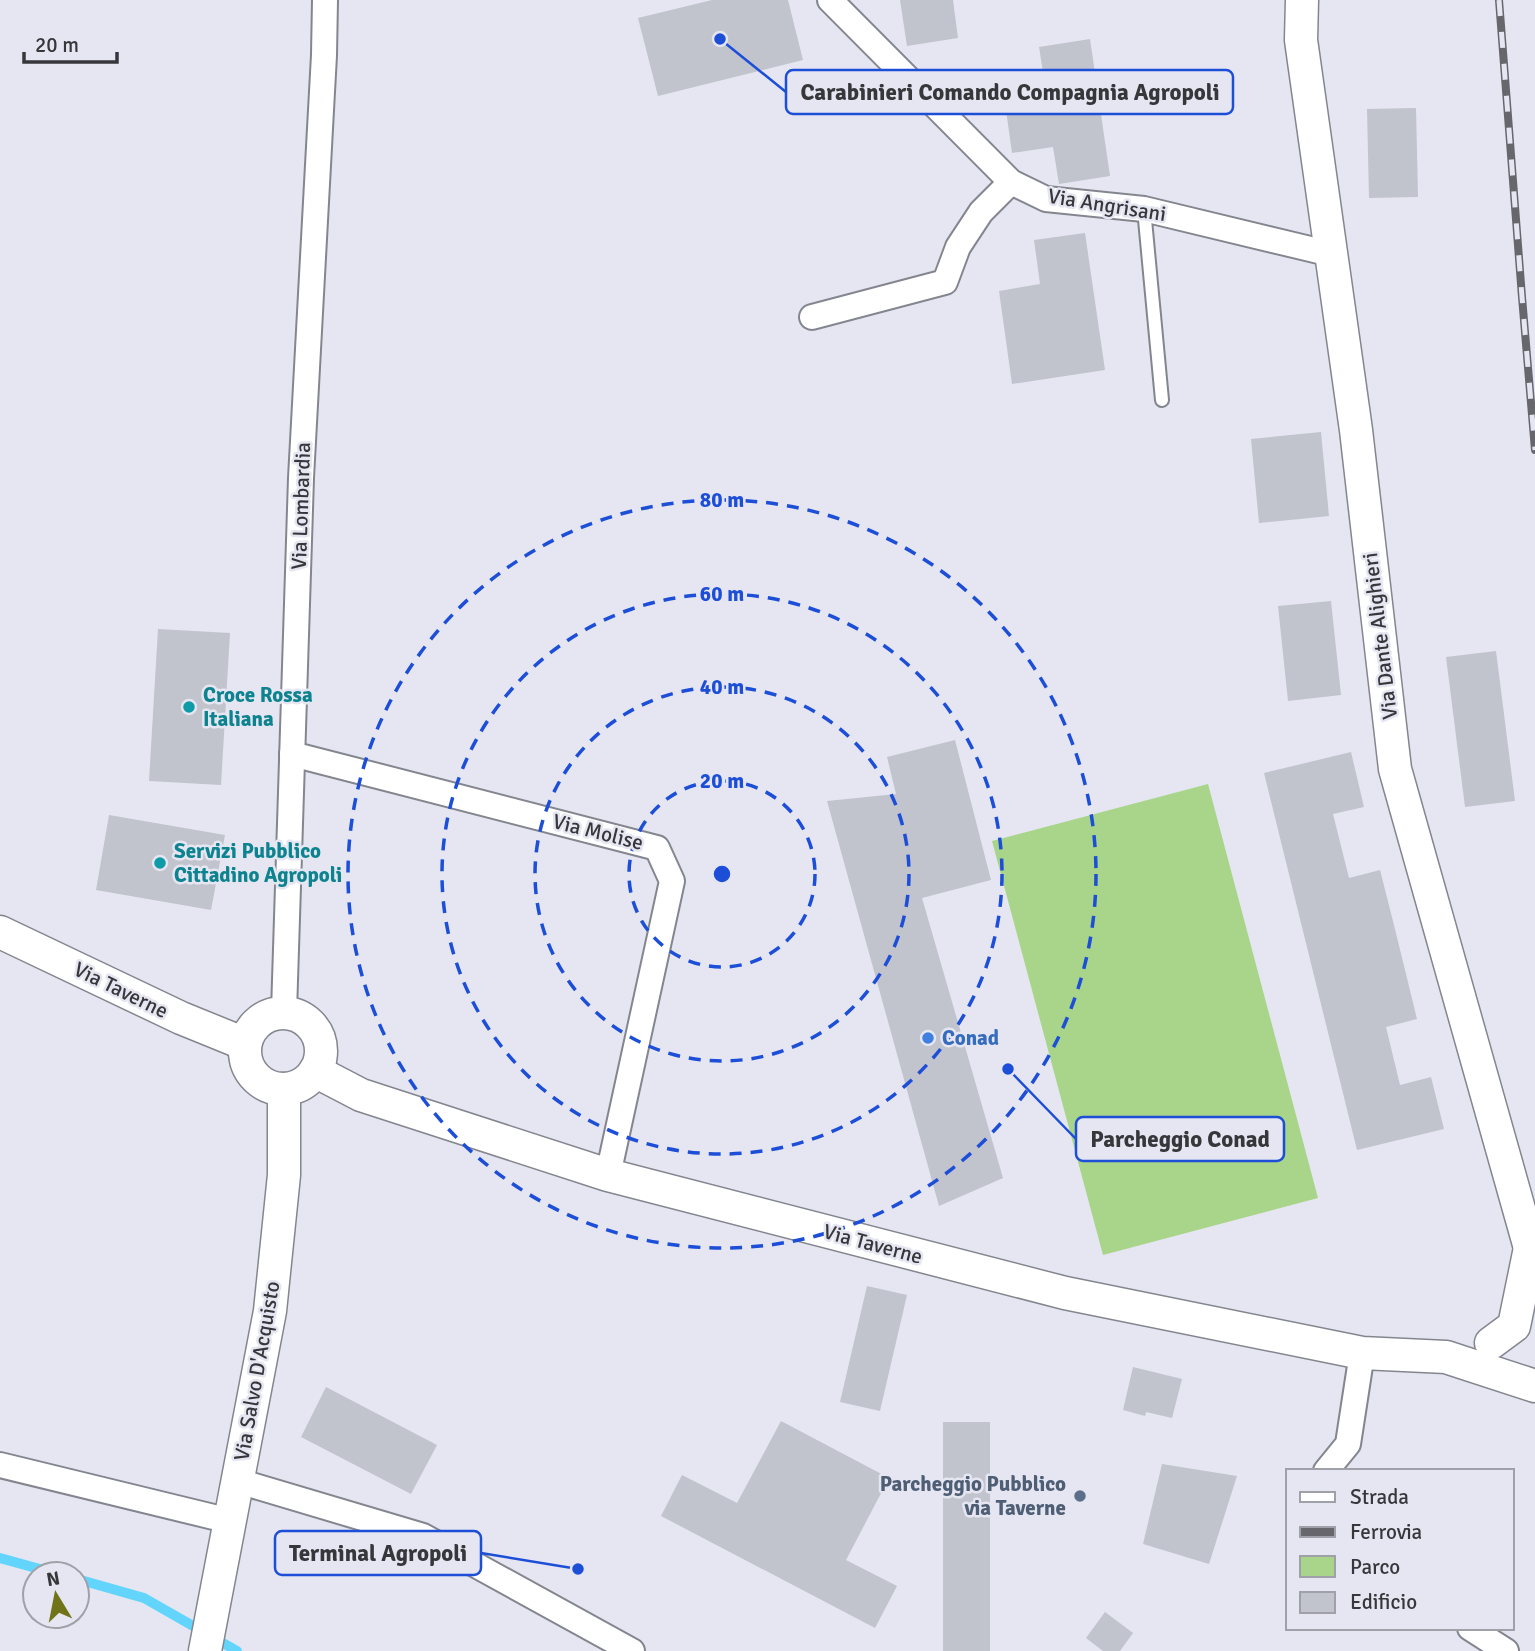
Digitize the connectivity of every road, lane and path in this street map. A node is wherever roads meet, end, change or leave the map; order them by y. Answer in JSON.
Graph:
{"nodes":[{"id":1,"x":325,"y":0,"type":"edge"},
{"id":2,"x":830,"y":0,"type":"edge"},
{"id":3,"x":1302,"y":0,"type":"edge"},
{"id":4,"x":1011,"y":181,"type":"junction"},
{"id":5,"x":1144,"y":209,"type":"junction"},
{"id":6,"x":1331,"y":254,"type":"junction"},
{"id":7,"x":812,"y":317,"type":"dead end"},
{"id":8,"x":1162,"y":400,"type":"dead end"},
{"id":9,"x":292,"y":754,"type":"junction"},
{"id":10,"x":0,"y":932,"type":"edge"},
{"id":11,"x":284,"y":1013,"type":"junction"},
{"id":12,"x":245,"y":1044,"type":"junction"},
{"id":13,"x":315,"y":1071,"type":"junction"},
{"id":14,"x":284,"y":1089,"type":"junction"},
{"id":15,"x":608,"y":1175,"type":"junction"},
{"id":16,"x":1532,"y":1253,"type":"edge"},
{"id":17,"x":1535,"y":1338,"type":"edge"},
{"id":18,"x":1491,"y":1343,"type":"junction"},
{"id":19,"x":1362,"y":1353,"type":"junction"},
{"id":20,"x":1446,"y":1357,"type":"junction"},
{"id":21,"x":1527,"y":1380,"type":"edge"},
{"id":22,"x":0,"y":1465,"type":"edge"},
{"id":23,"x":1328,"y":1469,"type":"edge"},
{"id":24,"x":238,"y":1481,"type":"junction"},
{"id":25,"x":229,"y":1527,"type":"junction"},
{"id":26,"x":1473,"y":1630,"type":"edge"},
{"id":27,"x":205,"y":1651,"type":"edge"},
{"id":28,"x":632,"y":1651,"type":"edge"},
{"id":29,"x":1506,"y":1651,"type":"edge"}],
"edges":[{"from":1,"to":9,"type":"street","name":"Via Lombardia"},
{"from":2,"to":4,"type":"street","name":"Via Angrisani"},
{"from":3,"to":6,"type":"street","name":"Via Dante Alighieri"},
{"from":4,"to":5,"type":"street","name":"Via Angrisani"},
{"from":4,"to":7,"type":"street"},
{"from":5,"to":6,"type":"street","name":"Via Angrisani"},
{"from":5,"to":8,"type":"lane"},
{"from":6,"to":16,"type":"street","name":"Via Dante Alighieri"},
{"from":9,"to":11,"type":"street","name":"Via Lombardia"},
{"from":9,"to":15,"type":"street","name":"Via Molise"},
{"from":10,"to":12,"type":"street","name":"Via Taverne"},
{"from":11,"to":12,"type":"street"},
{"from":11,"to":13,"type":"street"},
{"from":12,"to":14,"type":"street"},
{"from":13,"to":14,"type":"street"},
{"from":13,"to":15,"type":"street","name":"Via Taverne"},
{"from":14,"to":24,"type":"street","name":"Via Salvo D'Acquisto"},
{"from":15,"to":19,"type":"street","name":"Via Taverne"},
{"from":16,"to":18,"type":"street","name":"Via Taverne"},
{"from":17,"to":18,"type":"street","name":"Via Taverne"},
{"from":18,"to":20,"type":"street","name":"Via Taverne"},
{"from":19,"to":20,"type":"street","name":"Via Taverne"},
{"from":19,"to":23,"type":"street"},
{"from":20,"to":21,"type":"street","name":"Via Taverne"},
{"from":22,"to":25,"type":"street"},
{"from":24,"to":25,"type":"street","name":"Via Salvo D'Acquisto"},
{"from":24,"to":28,"type":"street"},
{"from":25,"to":27,"type":"street","name":"Via Salvo D'Acquisto"},
{"from":26,"to":29,"type":"street"}]}
